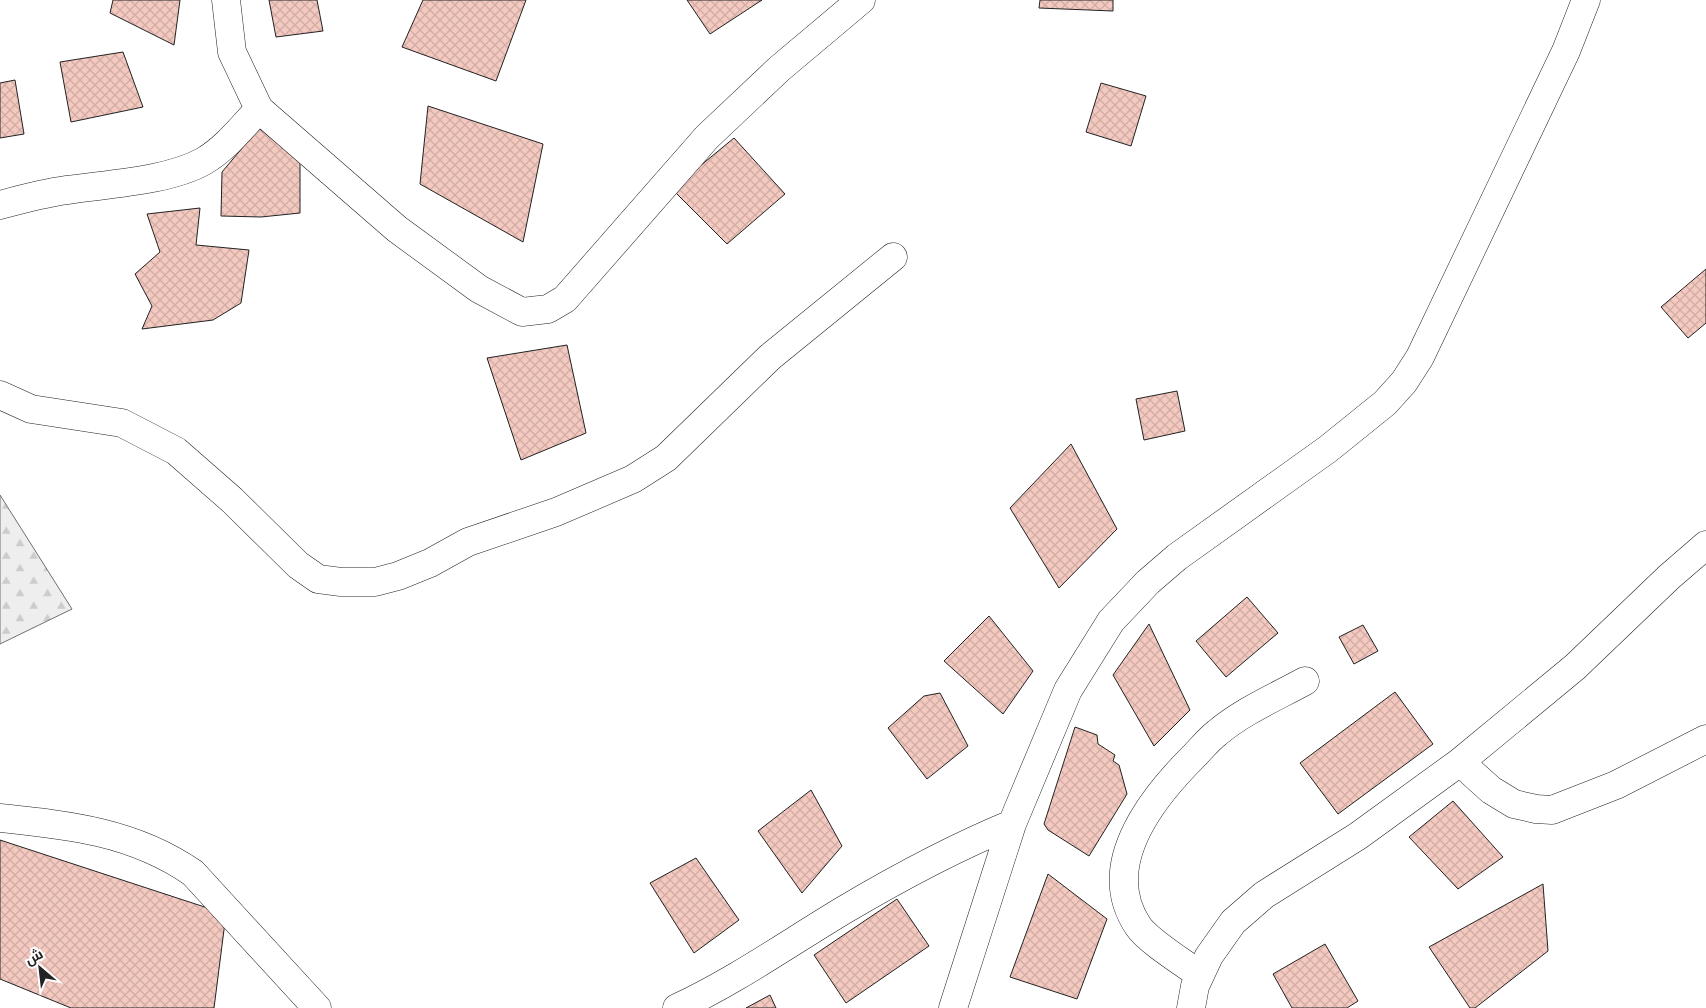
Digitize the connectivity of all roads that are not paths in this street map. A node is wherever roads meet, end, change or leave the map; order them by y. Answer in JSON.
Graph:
{"nodes":[{"id":1,"x":226,"y":0,"type":"edge"},
{"id":2,"x":861,"y":0,"type":"edge"},
{"id":3,"x":1586,"y":0,"type":"edge"},
{"id":4,"x":259,"y":109,"type":"junction"},
{"id":5,"x":0,"y":205,"type":"edge"},
{"id":6,"x":893,"y":257,"type":"dead end"},
{"id":7,"x":0,"y":395,"type":"edge"},
{"id":8,"x":1706,"y":545,"type":"edge"},
{"id":9,"x":1305,"y":681,"type":"dead end"},
{"id":10,"x":1706,"y":740,"type":"edge"},
{"id":11,"x":1460,"y":762,"type":"junction"},
{"id":12,"x":0,"y":818,"type":"edge"},
{"id":13,"x":1012,"y":824,"type":"junction"},
{"id":14,"x":1200,"y":975,"type":"junction"},
{"id":15,"x":317,"y":1008,"type":"edge"},
{"id":16,"x":677,"y":1008,"type":"edge"},
{"id":17,"x":953,"y":1008,"type":"edge"},
{"id":18,"x":1191,"y":1008,"type":"edge"}],
"edges":[{"from":1,"to":4,"type":"street"},
{"from":2,"to":4,"type":"street"},
{"from":3,"to":13,"type":"street"},
{"from":4,"to":5,"type":"street"},
{"from":6,"to":7,"type":"street"},
{"from":8,"to":11,"type":"street"},
{"from":9,"to":14,"type":"street"},
{"from":10,"to":11,"type":"street"},
{"from":11,"to":14,"type":"street"},
{"from":12,"to":15,"type":"street"},
{"from":13,"to":16,"type":"street"},
{"from":13,"to":17,"type":"street"},
{"from":14,"to":18,"type":"street"}]}
